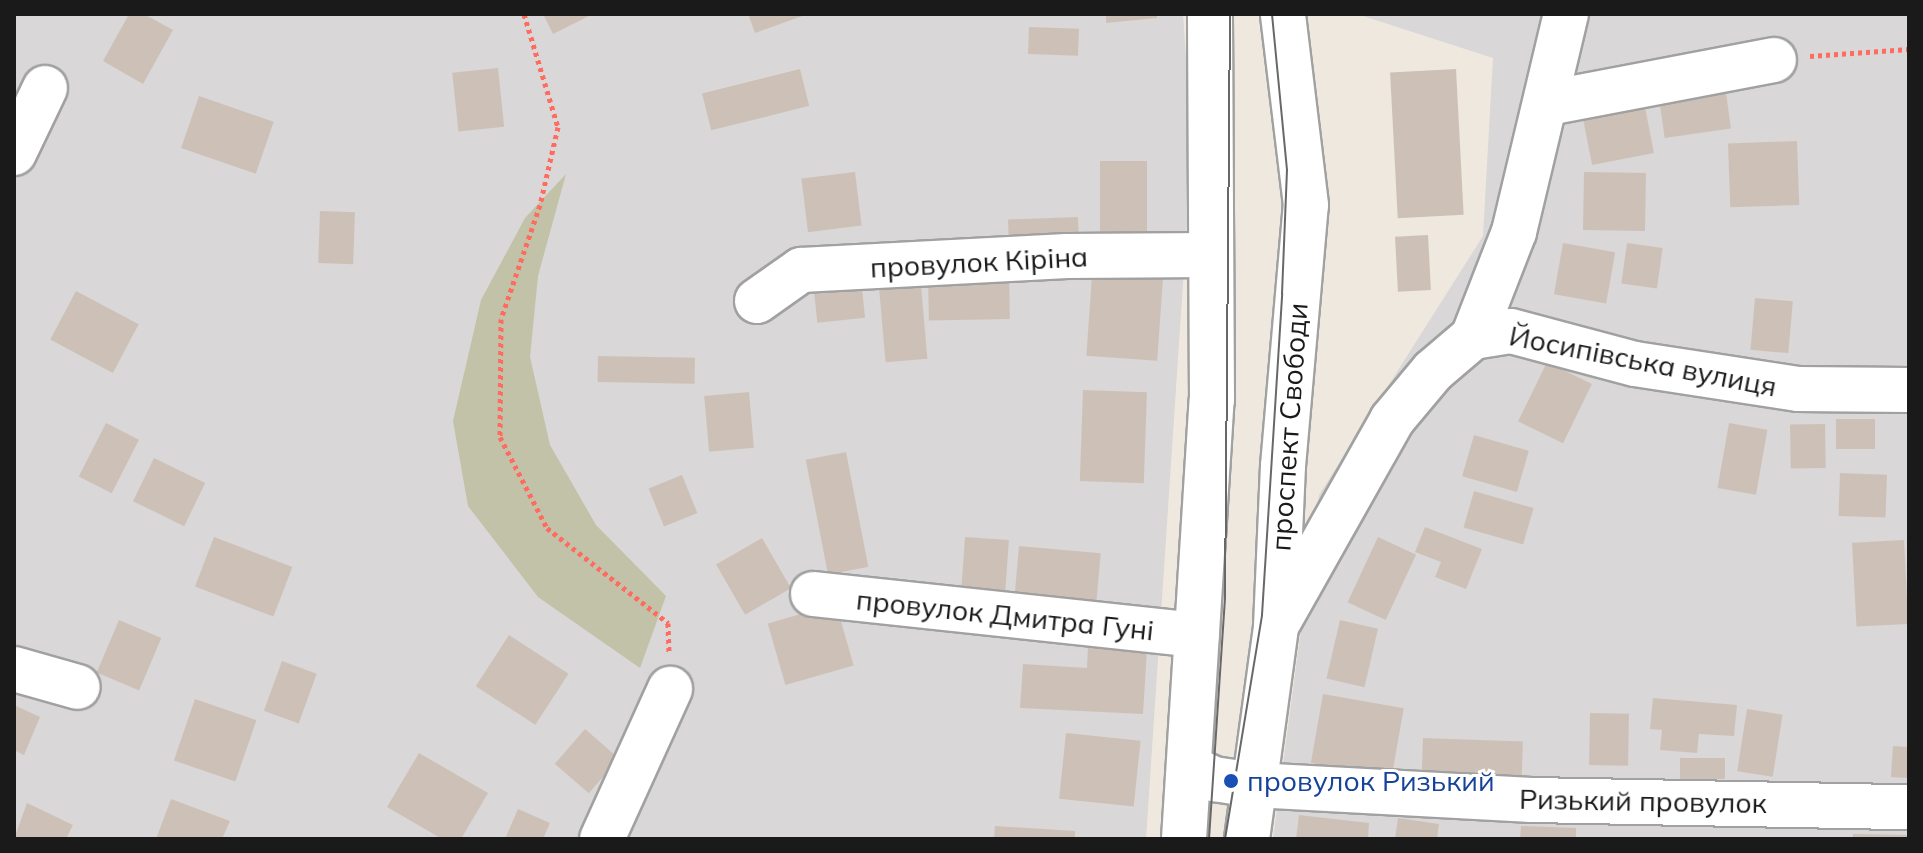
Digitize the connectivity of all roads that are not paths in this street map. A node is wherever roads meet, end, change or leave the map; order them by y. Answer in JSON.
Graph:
{"nodes":[{"id":1,"x":1210,"y":14,"type":"edge"},
{"id":2,"x":1283,"y":14,"type":"edge"},
{"id":3,"x":1566,"y":14,"type":"edge"},
{"id":4,"x":1774,"y":60,"type":"road end"},
{"id":5,"x":45,"y":88,"type":"dead end"},
{"id":6,"x":1548,"y":103,"type":"junction"},
{"id":7,"x":14,"y":153,"type":"edge"},
{"id":8,"x":1211,"y":255,"type":"junction"},
{"id":9,"x":757,"y":301,"type":"dead end"},
{"id":10,"x":1473,"y":337,"type":"junction"},
{"id":11,"x":1909,"y":390,"type":"edge"},
{"id":12,"x":813,"y":594,"type":"dead end"},
{"id":13,"x":1276,"y":626,"type":"junction"},
{"id":14,"x":1197,"y":635,"type":"junction"},
{"id":15,"x":14,"y":669,"type":"edge"},
{"id":16,"x":78,"y":687,"type":"dead end"},
{"id":17,"x":670,"y":689,"type":"dead end"},
{"id":18,"x":1189,"y":767,"type":"junction"},
{"id":19,"x":1254,"y":785,"type":"junction"},
{"id":20,"x":1909,"y":807,"type":"edge"},
{"id":21,"x":602,"y":839,"type":"edge"},
{"id":22,"x":1184,"y":839,"type":"edge"},
{"id":23,"x":1247,"y":839,"type":"edge"}],
"edges":[{"from":1,"to":8,"type":"street"},
{"from":2,"to":13,"type":"street","name":"проспект Свободи"},
{"from":3,"to":6,"type":"street"},
{"from":4,"to":6,"type":"street"},
{"from":5,"to":7,"type":"street"},
{"from":6,"to":10,"type":"street"},
{"from":8,"to":9,"type":"street","name":"провулок Кіріна"},
{"from":8,"to":14,"type":"street"},
{"from":10,"to":11,"type":"street","name":"Йосипівська вулиця"},
{"from":10,"to":13,"type":"street"},
{"from":12,"to":14,"type":"street","name":"провулок Дмитра Гуні"},
{"from":13,"to":19,"type":"street","name":"проспект Свободи"},
{"from":14,"to":18,"type":"street"},
{"from":15,"to":16,"type":"street"},
{"from":17,"to":21,"type":"street"},
{"from":18,"to":19,"type":"street","name":"Ризький провулок"},
{"from":18,"to":22,"type":"street"},
{"from":19,"to":20,"type":"street","name":"Ризький провулок"},
{"from":19,"to":23,"type":"street","name":"проспект Свободи"}]}
